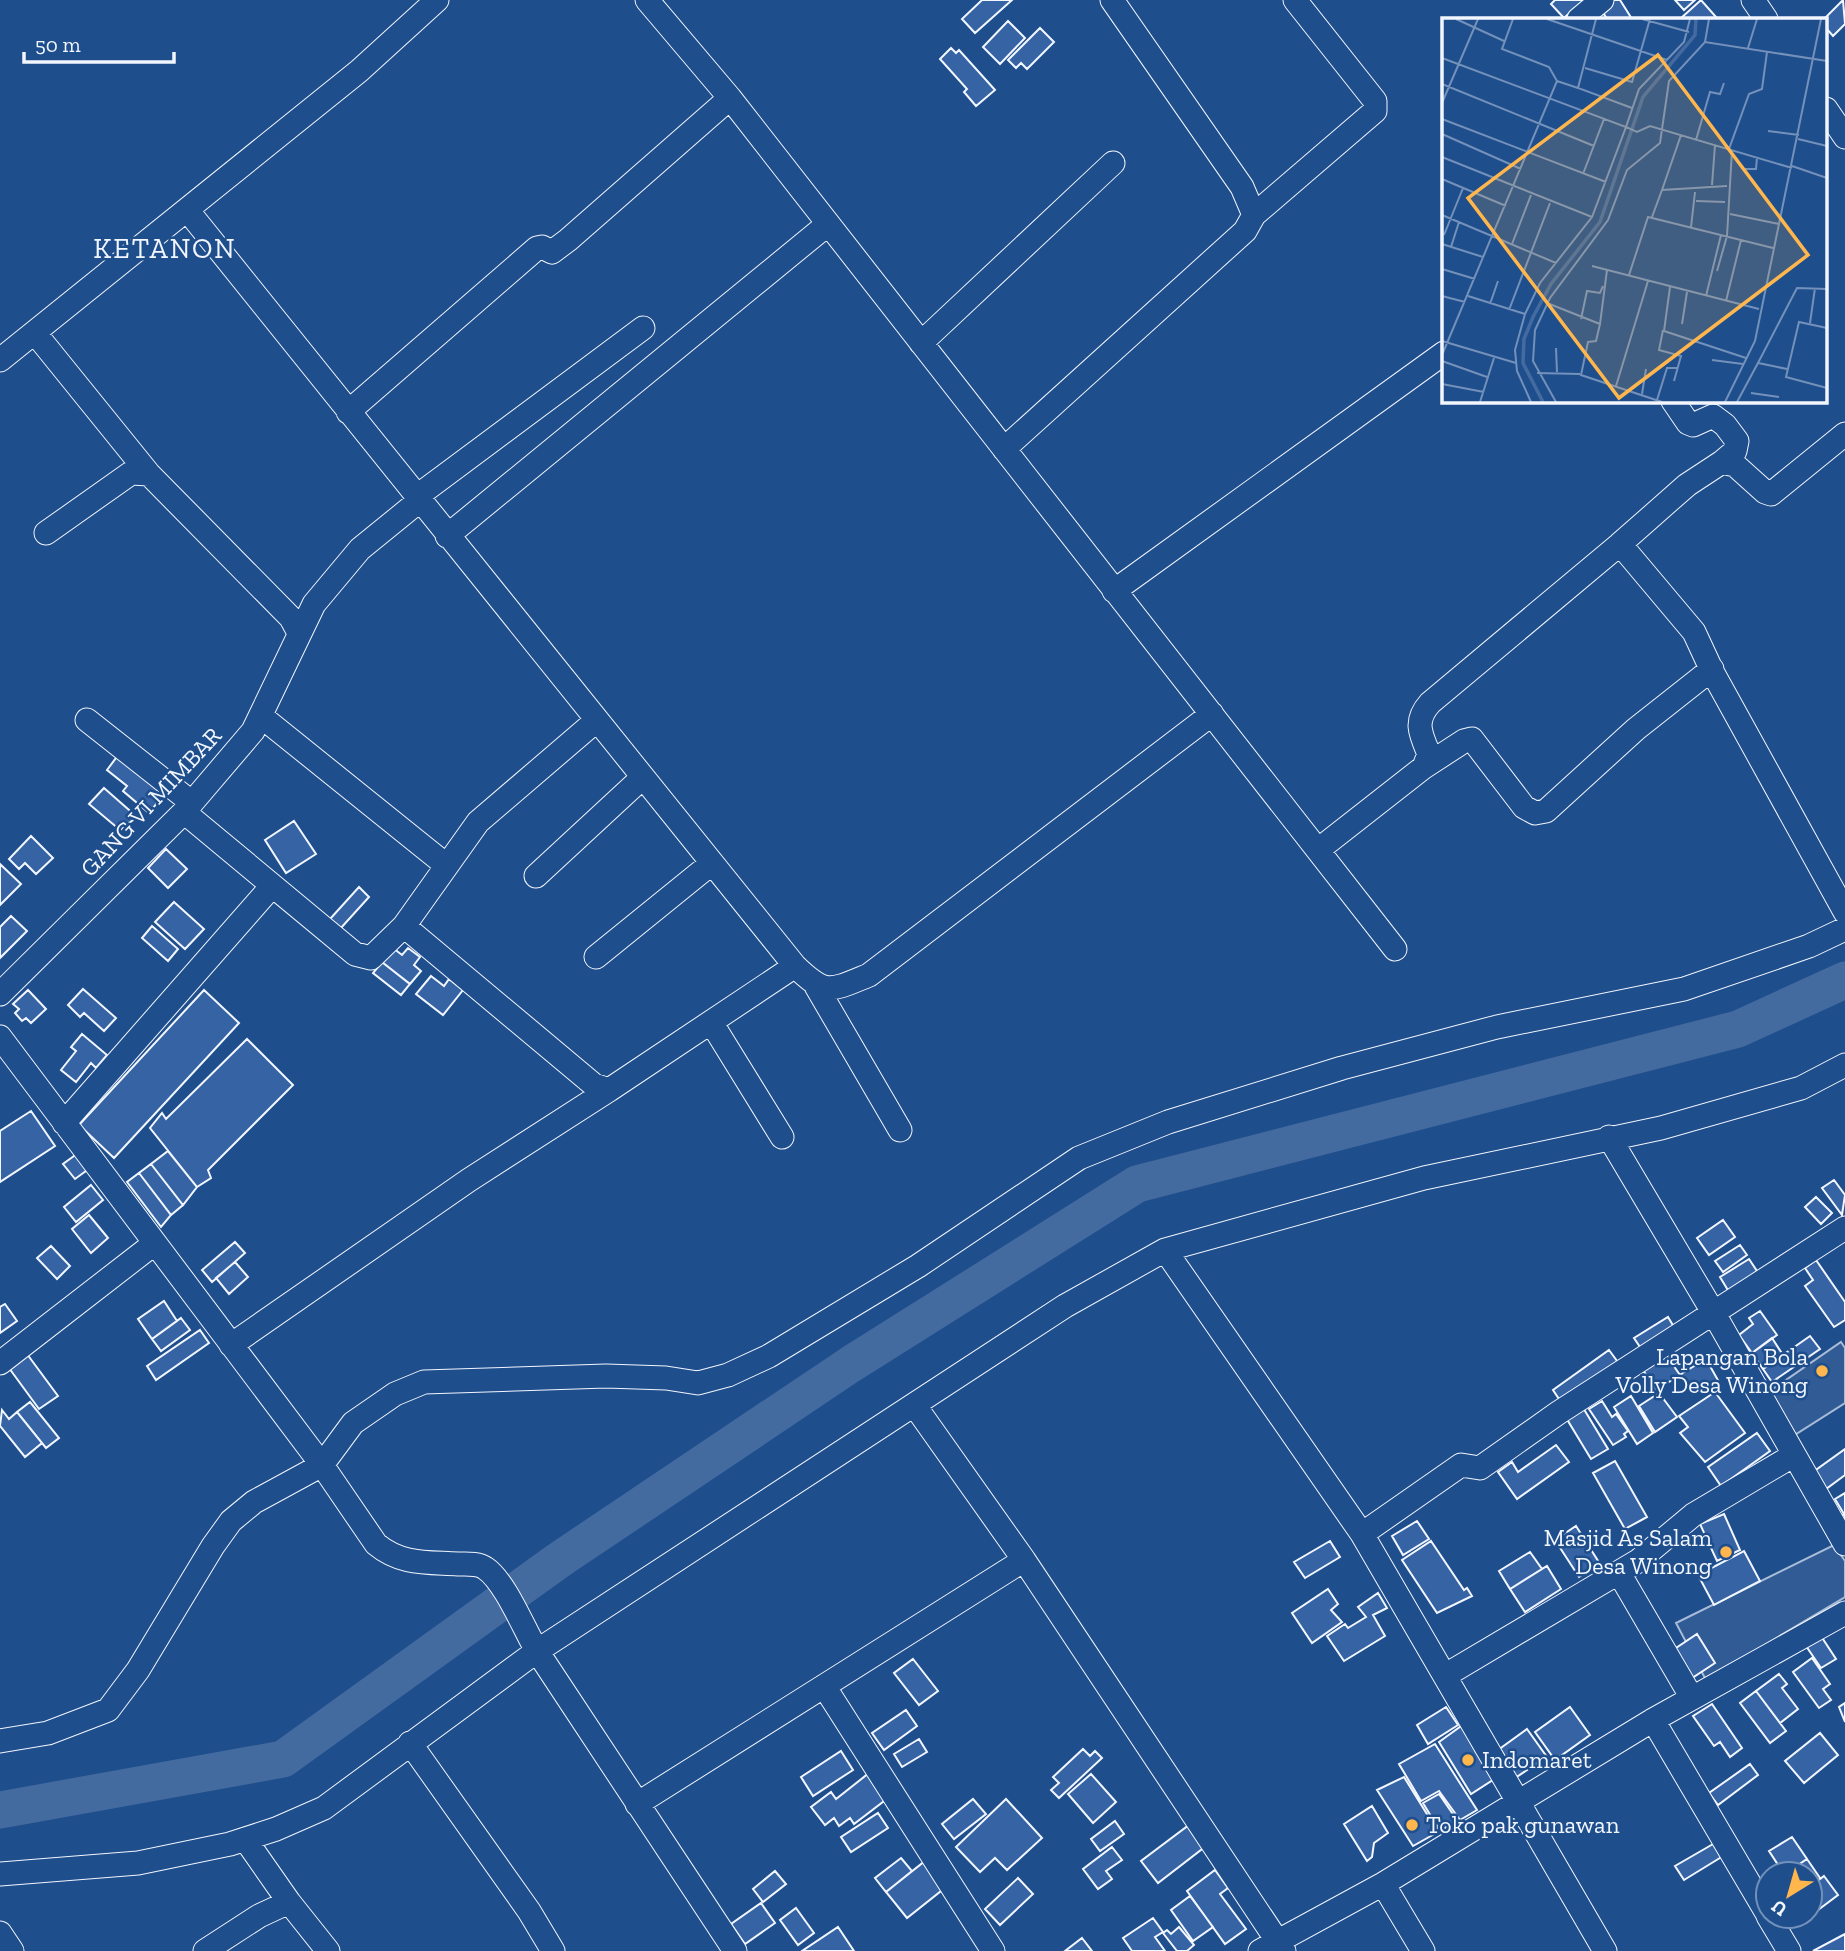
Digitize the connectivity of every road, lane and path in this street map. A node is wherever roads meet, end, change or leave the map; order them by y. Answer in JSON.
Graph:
{"nodes":[{"id":1,"x":438,"y":0,"type":"edge"},
{"id":2,"x":647,"y":0,"type":"edge"},
{"id":3,"x":1112,"y":0,"type":"edge"},
{"id":4,"x":1295,"y":0,"type":"edge"},
{"id":5,"x":1602,"y":0,"type":"edge"},
{"id":6,"x":1753,"y":0,"type":"edge"},
{"id":7,"x":1580,"y":18,"type":"edge"},
{"id":8,"x":1765,"y":18,"type":"edge"},
{"id":9,"x":730,"y":98,"type":"junction"},
{"id":10,"x":1828,"y":112,"type":"edge"},
{"id":11,"x":1845,"y":136,"type":"edge"},
{"id":12,"x":1113,"y":163,"type":"dead end"},
{"id":13,"x":188,"y":211,"type":"junction"},
{"id":14,"x":1254,"y":215,"type":"junction"},
{"id":15,"x":828,"y":224,"type":"junction"},
{"id":16,"x":643,"y":328,"type":"dead end"},
{"id":17,"x":35,"y":333,"type":"junction"},
{"id":18,"x":922,"y":343,"type":"junction"},
{"id":19,"x":1442,"y":354,"type":"edge"},
{"id":20,"x":0,"y":360,"type":"edge"},
{"id":21,"x":1674,"y":402,"type":"edge"},
{"id":22,"x":348,"y":411,"type":"junction"},
{"id":23,"x":1845,"y":434,"type":"edge"},
{"id":24,"x":1004,"y":449,"type":"junction"},
{"id":25,"x":1722,"y":462,"type":"junction"},
{"id":26,"x":149,"y":474,"type":"junction"},
{"id":27,"x":418,"y":499,"type":"junction"},
{"id":28,"x":46,"y":533,"type":"dead end"},
{"id":29,"x":447,"y":536,"type":"junction"},
{"id":30,"x":1620,"y":544,"type":"junction"},
{"id":31,"x":1114,"y":591,"type":"junction"},
{"id":32,"x":298,"y":631,"type":"junction"},
{"id":33,"x":1712,"y":669,"type":"junction"},
{"id":34,"x":1212,"y":714,"type":"junction"},
{"id":35,"x":262,"y":718,"type":"junction"},
{"id":36,"x":87,"y":720,"type":"dead end"},
{"id":37,"x":597,"y":720,"type":"junction"},
{"id":38,"x":1424,"y":768,"type":"junction"},
{"id":39,"x":643,"y":777,"type":"junction"},
{"id":40,"x":188,"y":807,"type":"junction"},
{"id":41,"x":1318,"y":850,"type":"junction"},
{"id":42,"x":712,"y":863,"type":"junction"},
{"id":43,"x":446,"y":865,"type":"junction"},
{"id":44,"x":536,"y":876,"type":"dead end"},
{"id":45,"x":272,"y":886,"type":"junction"},
{"id":46,"x":1845,"y":912,"type":"edge"},
{"id":47,"x":404,"y":926,"type":"junction"},
{"id":48,"x":1845,"y":929,"type":"edge"},
{"id":49,"x":1395,"y":949,"type":"dead end"},
{"id":50,"x":596,"y":957,"type":"dead end"},
{"id":51,"x":794,"y":966,"type":"junction"},
{"id":52,"x":816,"y":986,"type":"junction"},
{"id":53,"x":0,"y":994,"type":"edge"},
{"id":54,"x":711,"y":1022,"type":"junction"},
{"id":55,"x":0,"y":1037,"type":"edge"},
{"id":56,"x":1845,"y":1065,"type":"edge"},
{"id":57,"x":609,"y":1090,"type":"junction"},
{"id":58,"x":64,"y":1124,"type":"junction"},
{"id":59,"x":900,"y":1130,"type":"dead end"},
{"id":60,"x":782,"y":1137,"type":"dead end"},
{"id":61,"x":1609,"y":1137,"type":"junction"},
{"id":62,"x":1845,"y":1227,"type":"edge"},
{"id":63,"x":155,"y":1243,"type":"junction"},
{"id":64,"x":1165,"y":1250,"type":"junction"},
{"id":65,"x":1713,"y":1312,"type":"junction"},
{"id":66,"x":231,"y":1345,"type":"junction"},
{"id":67,"x":0,"y":1363,"type":"edge"},
{"id":68,"x":915,"y":1406,"type":"junction"},
{"id":69,"x":1794,"y":1455,"type":"junction"},
{"id":70,"x":322,"y":1465,"type":"junction"},
{"id":71,"x":1362,"y":1534,"type":"junction"},
{"id":72,"x":1845,"y":1544,"type":"edge"},
{"id":73,"x":1024,"y":1560,"type":"junction"},
{"id":74,"x":1619,"y":1573,"type":"junction"},
{"id":75,"x":1845,"y":1612,"type":"edge"},
{"id":76,"x":537,"y":1651,"type":"junction"},
{"id":77,"x":1446,"y":1675,"type":"junction"},
{"id":78,"x":824,"y":1686,"type":"junction"},
{"id":79,"x":1692,"y":1698,"type":"junction"},
{"id":80,"x":1653,"y":1720,"type":"junction"},
{"id":81,"x":0,"y":1741,"type":"edge"},
{"id":82,"x":410,"y":1743,"type":"junction"},
{"id":83,"x":1519,"y":1801,"type":"junction"},
{"id":84,"x":637,"y":1804,"type":"junction"},
{"id":85,"x":245,"y":1839,"type":"junction"},
{"id":86,"x":0,"y":1874,"type":"edge"},
{"id":87,"x":1383,"y":1884,"type":"junction"},
{"id":88,"x":1754,"y":1892,"type":"edge"},
{"id":89,"x":289,"y":1902,"type":"junction"},
{"id":90,"x":1776,"y":1930,"type":"edge"},
{"id":91,"x":0,"y":1933,"type":"edge"},
{"id":92,"x":1274,"y":1947,"type":"edge"},
{"id":93,"x":12,"y":1951,"type":"edge"},
{"id":94,"x":205,"y":1951,"type":"edge"},
{"id":95,"x":328,"y":1951,"type":"edge"},
{"id":96,"x":553,"y":1951,"type":"edge"},
{"id":97,"x":736,"y":1951,"type":"edge"},
{"id":98,"x":993,"y":1951,"type":"edge"},
{"id":99,"x":1423,"y":1951,"type":"edge"},
{"id":100,"x":1605,"y":1951,"type":"edge"},
{"id":101,"x":1789,"y":1951,"type":"edge"}],
"edges":[{"from":1,"to":13,"type":"street"},
{"from":2,"to":9,"type":"street"},
{"from":3,"to":14,"type":"street"},
{"from":4,"to":14,"type":"street"},
{"from":5,"to":7,"type":"street"},
{"from":6,"to":8,"type":"street"},
{"from":9,"to":15,"type":"street"},
{"from":9,"to":22,"type":"street"},
{"from":10,"to":11,"type":"street"},
{"from":12,"to":18,"type":"street"},
{"from":13,"to":17,"type":"street"},
{"from":13,"to":22,"type":"street"},
{"from":14,"to":24,"type":"street"},
{"from":15,"to":18,"type":"street"},
{"from":15,"to":29,"type":"street"},
{"from":16,"to":27,"type":"street","name":"GANG VI MIMBAR"},
{"from":17,"to":20,"type":"street"},
{"from":17,"to":26,"type":"street"},
{"from":18,"to":24,"type":"street"},
{"from":19,"to":31,"type":"street"},
{"from":21,"to":25,"type":"street"},
{"from":22,"to":27,"type":"street"},
{"from":23,"to":25,"type":"street"},
{"from":24,"to":31,"type":"street"},
{"from":25,"to":30,"type":"street"},
{"from":26,"to":28,"type":"street"},
{"from":26,"to":32,"type":"street"},
{"from":27,"to":29,"type":"street"},
{"from":27,"to":32,"type":"street","name":"GANG VI MIMBAR"},
{"from":29,"to":37,"type":"street"},
{"from":30,"to":33,"type":"street"},
{"from":30,"to":38,"type":"street"},
{"from":31,"to":34,"type":"street"},
{"from":32,"to":35,"type":"street","name":"GANG VI MIMBAR"},
{"from":33,"to":38,"type":"street"},
{"from":33,"to":46,"type":"street"},
{"from":34,"to":41,"type":"street"},
{"from":34,"to":52,"type":"street"},
{"from":35,"to":40,"type":"street","name":"GANG VI MIMBAR"},
{"from":35,"to":43,"type":"street"},
{"from":36,"to":40,"type":"street"},
{"from":37,"to":39,"type":"street"},
{"from":37,"to":43,"type":"street"},
{"from":38,"to":41,"type":"street"},
{"from":39,"to":42,"type":"street"},
{"from":39,"to":44,"type":"street"},
{"from":40,"to":45,"type":"street"},
{"from":40,"to":53,"type":"street","name":"GANG VI MIMBAR"},
{"from":41,"to":49,"type":"street"},
{"from":42,"to":50,"type":"street"},
{"from":42,"to":51,"type":"street"},
{"from":43,"to":47,"type":"street"},
{"from":45,"to":47,"type":"street"},
{"from":45,"to":58,"type":"street"},
{"from":47,"to":57,"type":"street"},
{"from":48,"to":70,"type":"street"},
{"from":51,"to":52,"type":"street"},
{"from":51,"to":54,"type":"street"},
{"from":52,"to":59,"type":"street"},
{"from":54,"to":57,"type":"street"},
{"from":54,"to":60,"type":"street"},
{"from":55,"to":58,"type":"street"},
{"from":56,"to":61,"type":"street"},
{"from":57,"to":66,"type":"street"},
{"from":58,"to":63,"type":"street"},
{"from":61,"to":64,"type":"street"},
{"from":61,"to":65,"type":"street"},
{"from":62,"to":65,"type":"street"},
{"from":63,"to":66,"type":"street"},
{"from":63,"to":67,"type":"street"},
{"from":64,"to":68,"type":"street"},
{"from":64,"to":71,"type":"street"},
{"from":65,"to":69,"type":"street"},
{"from":65,"to":71,"type":"street"},
{"from":66,"to":70,"type":"street"},
{"from":68,"to":73,"type":"street"},
{"from":68,"to":76,"type":"street"},
{"from":69,"to":72,"type":"street"},
{"from":69,"to":74,"type":"street"},
{"from":70,"to":76,"type":"street"},
{"from":70,"to":81,"type":"street"},
{"from":71,"to":77,"type":"street"},
{"from":73,"to":78,"type":"street"},
{"from":73,"to":92,"type":"street"},
{"from":74,"to":77,"type":"street"},
{"from":74,"to":79,"type":"street"},
{"from":75,"to":79,"type":"street"},
{"from":76,"to":82,"type":"street"},
{"from":76,"to":84,"type":"street"},
{"from":77,"to":83,"type":"street"},
{"from":78,"to":84,"type":"street"},
{"from":78,"to":98,"type":"street"},
{"from":79,"to":80,"type":"street"},
{"from":80,"to":83,"type":"street"},
{"from":80,"to":88,"type":"street"},
{"from":82,"to":85,"type":"street"},
{"from":82,"to":96,"type":"street"},
{"from":83,"to":87,"type":"street"},
{"from":83,"to":100,"type":"street"},
{"from":84,"to":97,"type":"street"},
{"from":85,"to":86,"type":"street"},
{"from":85,"to":89,"type":"street"},
{"from":87,"to":92,"type":"street"},
{"from":87,"to":99,"type":"street"},
{"from":89,"to":94,"type":"street"},
{"from":89,"to":95,"type":"street"},
{"from":90,"to":101,"type":"street"},
{"from":91,"to":93,"type":"street"}]}
